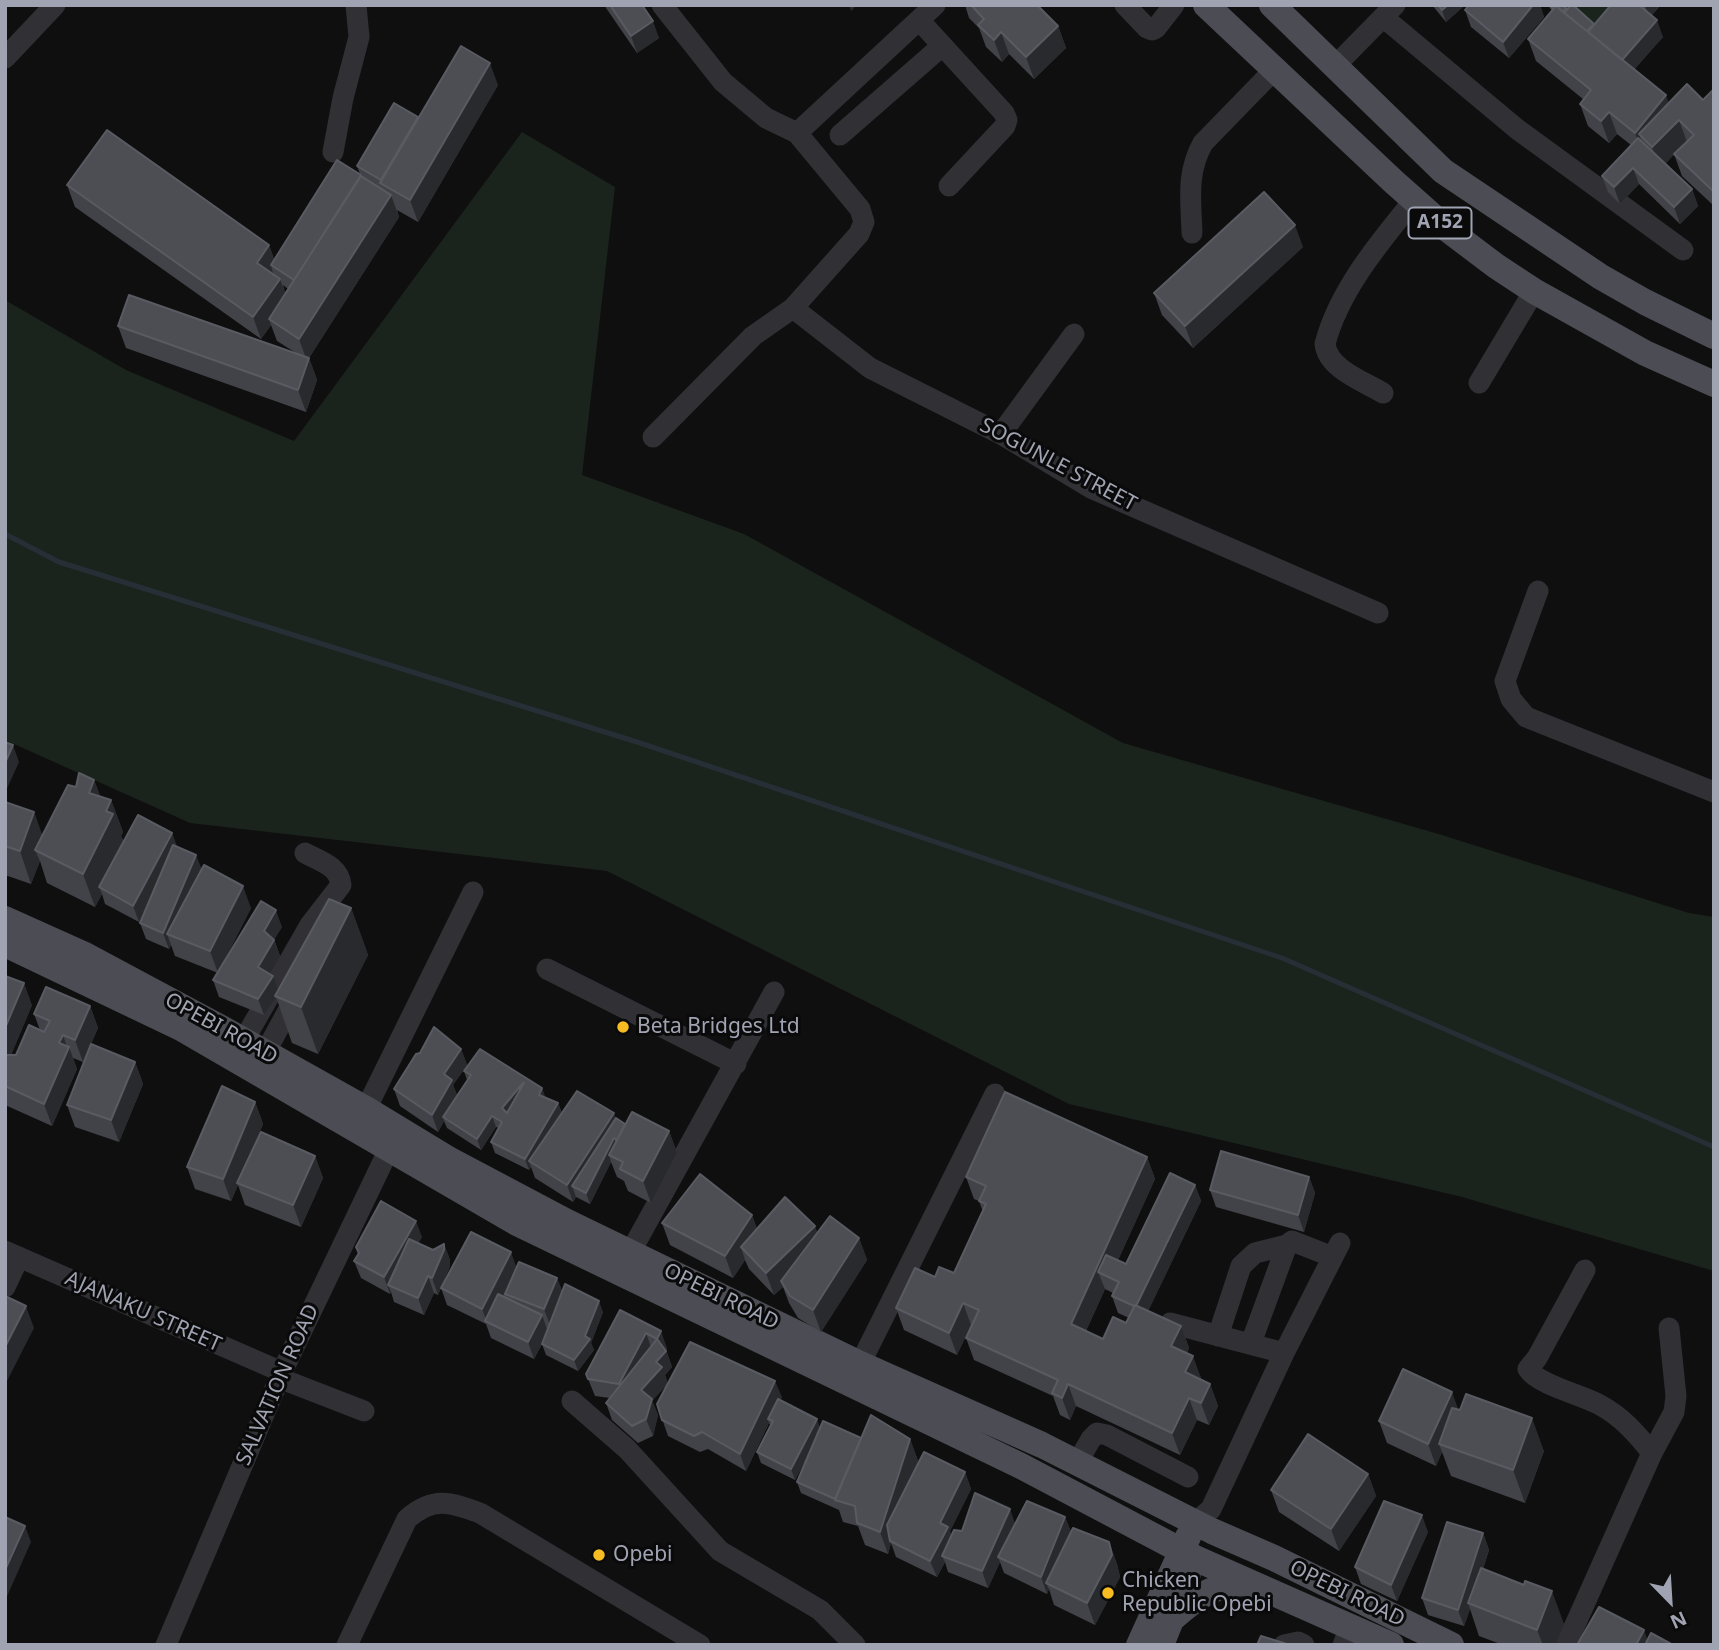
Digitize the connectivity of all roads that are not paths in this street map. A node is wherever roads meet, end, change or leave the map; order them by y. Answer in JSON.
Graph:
{"nodes":[{"id":1,"x":55,"y":5,"type":"edge"},
{"id":2,"x":356,"y":5,"type":"edge"},
{"id":3,"x":662,"y":5,"type":"edge"},
{"id":4,"x":1125,"y":5,"type":"edge"},
{"id":5,"x":1174,"y":5,"type":"edge"},
{"id":6,"x":1206,"y":5,"type":"edge"},
{"id":7,"x":1272,"y":5,"type":"edge"},
{"id":8,"x":1389,"y":11,"type":"edge"},
{"id":9,"x":927,"y":13,"type":"edge"},
{"id":10,"x":942,"y":46,"type":"junction"},
{"id":11,"x":5,"y":58,"type":"edge"},
{"id":12,"x":1335,"y":66,"type":"junction"},
{"id":13,"x":1274,"y":70,"type":"junction"},
{"id":14,"x":1319,"y":124,"type":"dead end"},
{"id":15,"x":797,"y":133,"type":"junction"},
{"id":16,"x":840,"y":135,"type":"dead end"},
{"id":17,"x":1340,"y":143,"type":"dead end"},
{"id":18,"x":333,"y":152,"type":"dead end"},
{"id":19,"x":949,"y":186,"type":"dead end"},
{"id":20,"x":1414,"y":200,"type":"junction"},
{"id":21,"x":1192,"y":233,"type":"dead end"},
{"id":22,"x":1683,"y":250,"type":"dead end"},
{"id":23,"x":1534,"y":291,"type":"junction"},
{"id":24,"x":793,"y":308,"type":"junction"},
{"id":25,"x":1074,"y":334,"type":"dead end"},
{"id":26,"x":1714,"y":336,"type":"edge"},
{"id":27,"x":1479,"y":383,"type":"dead end"},
{"id":28,"x":1714,"y":384,"type":"edge"},
{"id":29,"x":1383,"y":393,"type":"dead end"},
{"id":30,"x":1001,"y":434,"type":"junction"},
{"id":31,"x":653,"y":437,"type":"dead end"},
{"id":32,"x":1538,"y":591,"type":"dead end"},
{"id":33,"x":1378,"y":613,"type":"dead end"},
{"id":34,"x":1714,"y":792,"type":"edge"},
{"id":35,"x":306,"y":853,"type":"dead end"},
{"id":36,"x":473,"y":892,"type":"dead end"},
{"id":37,"x":5,"y":919,"type":"edge"},
{"id":38,"x":5,"y":944,"type":"edge"},
{"id":39,"x":547,"y":969,"type":"dead end"},
{"id":40,"x":305,"y":981,"type":"edge"},
{"id":41,"x":774,"y":992,"type":"dead end"},
{"id":42,"x":255,"y":1047,"type":"junction"},
{"id":43,"x":736,"y":1064,"type":"junction"},
{"id":44,"x":995,"y":1094,"type":"dead end"},
{"id":45,"x":366,"y":1110,"type":"junction"},
{"id":46,"x":395,"y":1140,"type":"junction"},
{"id":47,"x":1287,"y":1245,"type":"junction"},
{"id":48,"x":630,"y":1253,"type":"junction"},
{"id":49,"x":12,"y":1254,"type":"edge"},
{"id":50,"x":1585,"y":1270,"type":"dead end"},
{"id":51,"x":5,"y":1287,"type":"edge"},
{"id":52,"x":1170,"y":1323,"type":"edge"},
{"id":53,"x":1669,"y":1328,"type":"dead end"},
{"id":54,"x":1218,"y":1336,"type":"junction"},
{"id":55,"x":1251,"y":1343,"type":"junction"},
{"id":56,"x":1284,"y":1353,"type":"junction"},
{"id":57,"x":860,"y":1364,"type":"junction"},
{"id":58,"x":280,"y":1375,"type":"junction"},
{"id":59,"x":572,"y":1401,"type":"dead end"},
{"id":60,"x":364,"y":1411,"type":"dead end"},
{"id":61,"x":1652,"y":1452,"type":"junction"},
{"id":62,"x":1077,"y":1463,"type":"junction"},
{"id":63,"x":1188,"y":1477,"type":"dead end"},
{"id":64,"x":1206,"y":1521,"type":"junction"},
{"id":65,"x":1132,"y":1524,"type":"junction"},
{"id":66,"x":1189,"y":1555,"type":"junction"},
{"id":67,"x":1251,"y":1583,"type":"junction"},
{"id":68,"x":1166,"y":1589,"type":"junction"},
{"id":69,"x":1174,"y":1617,"type":"junction"},
{"id":70,"x":1346,"y":1636,"type":"edge"},
{"id":71,"x":166,"y":1645,"type":"edge"},
{"id":72,"x":347,"y":1645,"type":"edge"},
{"id":73,"x":700,"y":1645,"type":"edge"},
{"id":74,"x":855,"y":1645,"type":"edge"},
{"id":75,"x":1139,"y":1645,"type":"edge"},
{"id":76,"x":1161,"y":1645,"type":"edge"},
{"id":77,"x":1283,"y":1645,"type":"edge"},
{"id":78,"x":1304,"y":1645,"type":"edge"},
{"id":79,"x":1391,"y":1645,"type":"edge"},
{"id":80,"x":1451,"y":1645,"type":"edge"},
{"id":81,"x":1566,"y":1645,"type":"edge"}],
"edges":[{"from":1,"to":11,"type":"street"},
{"from":2,"to":18,"type":"street"},
{"from":3,"to":15,"type":"street"},
{"from":4,"to":5,"type":"street"},
{"from":6,"to":13,"type":"main road","number":"A152"},
{"from":7,"to":12,"type":"main road","number":"A152"},
{"from":8,"to":12,"type":"street"},
{"from":8,"to":22,"type":"street"},
{"from":9,"to":10,"type":"street"},
{"from":9,"to":15,"type":"street"},
{"from":10,"to":16,"type":"street"},
{"from":10,"to":19,"type":"street"},
{"from":12,"to":26,"type":"main road","number":"A152"},
{"from":13,"to":20,"type":"main road","number":"A152"},
{"from":13,"to":21,"type":"street"},
{"from":14,"to":17,"type":"street"},
{"from":15,"to":24,"type":"street"},
{"from":20,"to":23,"type":"main road","number":"A152"},
{"from":20,"to":29,"type":"street"},
{"from":23,"to":27,"type":"street"},
{"from":23,"to":28,"type":"main road","number":"A152"},
{"from":24,"to":30,"type":"street","name":"SOGUNLE STREET"},
{"from":24,"to":31,"type":"street"},
{"from":25,"to":30,"type":"street"},
{"from":30,"to":33,"type":"street","name":"SOGUNLE STREET"},
{"from":32,"to":34,"type":"street"},
{"from":35,"to":42,"type":"street"},
{"from":36,"to":45,"type":"street"},
{"from":37,"to":42,"type":"main road","name":"OPEBI ROAD"},
{"from":38,"to":46,"type":"main road","name":"OPEBI ROAD"},
{"from":39,"to":43,"type":"street"},
{"from":40,"to":42,"type":"street"},
{"from":41,"to":43,"type":"street"},
{"from":42,"to":45,"type":"main road","name":"OPEBI ROAD"},
{"from":43,"to":48,"type":"street"},
{"from":44,"to":57,"type":"street"},
{"from":45,"to":46,"type":"main road","name":"OPEBI ROAD"},
{"from":46,"to":48,"type":"main road","name":"OPEBI ROAD"},
{"from":46,"to":58,"type":"street","name":"SALVATION ROAD"},
{"from":46,"to":65,"type":"main road","name":"OPEBI ROAD"},
{"from":47,"to":54,"type":"street"},
{"from":47,"to":55,"type":"street"},
{"from":47,"to":56,"type":"street"},
{"from":48,"to":57,"type":"main road","name":"OPEBI ROAD"},
{"from":49,"to":51,"type":"street"},
{"from":49,"to":58,"type":"street","name":"AJANAKU STREET"},
{"from":50,"to":61,"type":"street"},
{"from":52,"to":54,"type":"street"},
{"from":53,"to":61,"type":"street"},
{"from":54,"to":55,"type":"street"},
{"from":55,"to":56,"type":"street"},
{"from":56,"to":64,"type":"street"},
{"from":57,"to":62,"type":"main road","name":"OPEBI ROAD"},
{"from":58,"to":60,"type":"street","name":"AJANAKU STREET"},
{"from":58,"to":71,"type":"street","name":"SALVATION ROAD"},
{"from":59,"to":74,"type":"street"},
{"from":61,"to":81,"type":"street"},
{"from":62,"to":63,"type":"street"},
{"from":62,"to":64,"type":"main road","name":"OPEBI ROAD"},
{"from":64,"to":66,"type":"main road"},
{"from":64,"to":80,"type":"main road","name":"OPEBI ROAD"},
{"from":65,"to":66,"type":"main road","name":"OPEBI ROAD"},
{"from":65,"to":68,"type":"main road"},
{"from":66,"to":67,"type":"main road","name":"OPEBI ROAD"},
{"from":66,"to":68,"type":"main road"},
{"from":66,"to":69,"type":"main road"},
{"from":67,"to":69,"type":"main road"},
{"from":67,"to":70,"type":"main road","name":"OPEBI ROAD"},
{"from":68,"to":75,"type":"main road"},
{"from":69,"to":76,"type":"main road"},
{"from":70,"to":79,"type":"main road","name":"OPEBI ROAD"},
{"from":72,"to":73,"type":"street"},
{"from":77,"to":78,"type":"street"}]}
